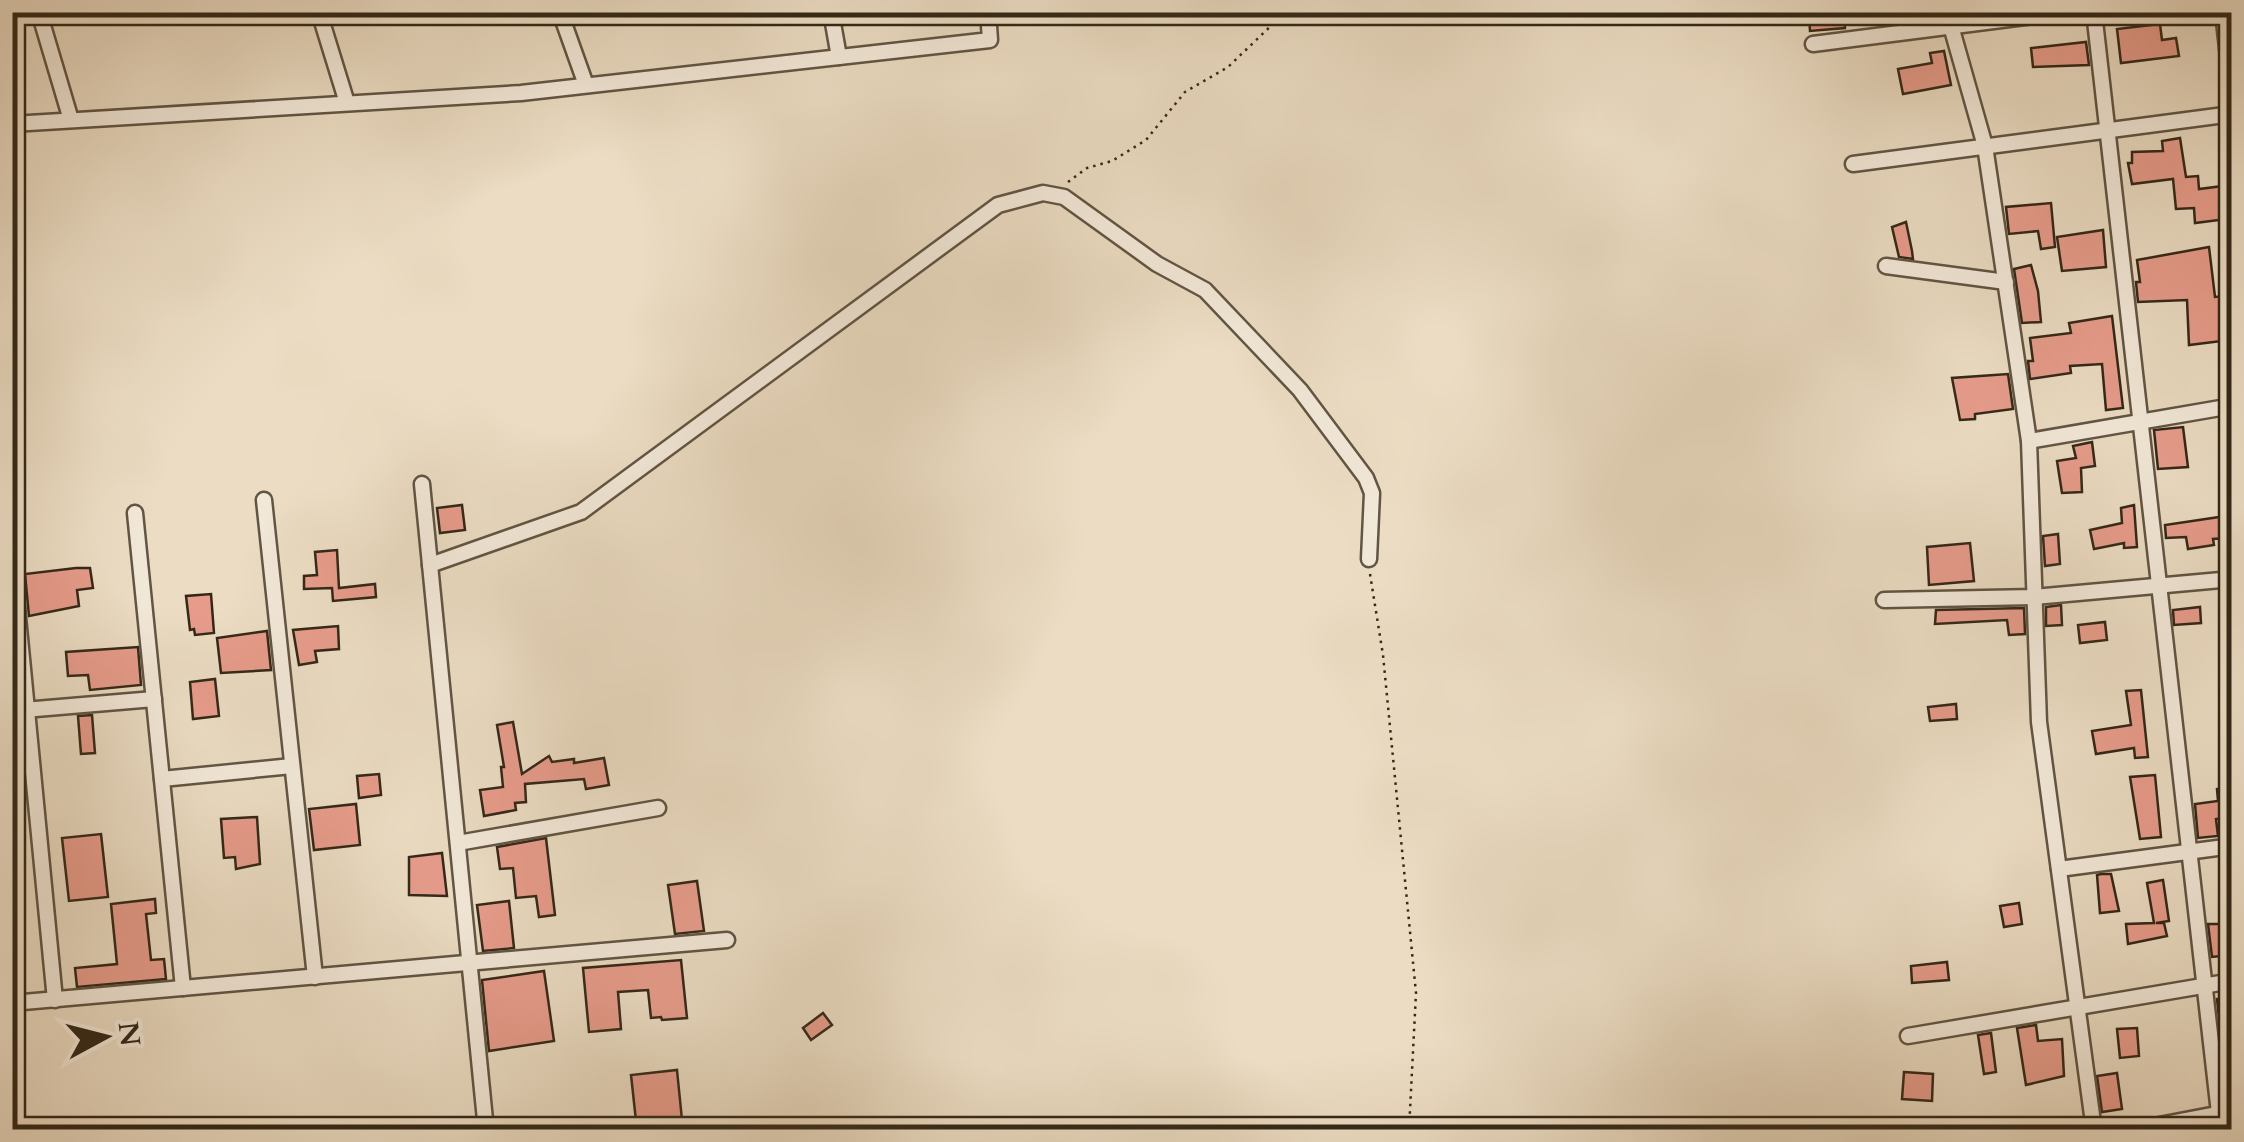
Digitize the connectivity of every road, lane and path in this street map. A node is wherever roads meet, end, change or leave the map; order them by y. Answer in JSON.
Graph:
{"nodes":[{"id":1,"x":38,"y":12,"type":"edge"},
{"id":2,"x":319,"y":12,"type":"edge"},
{"id":3,"x":560,"y":12,"type":"edge"},
{"id":4,"x":831,"y":12,"type":"edge"},
{"id":5,"x":988,"y":12,"type":"edge"},
{"id":6,"x":1306,"y":12,"type":"edge"},
{"id":7,"x":1347,"y":12,"type":"edge"},
{"id":8,"x":1374,"y":12,"type":"edge"},
{"id":9,"x":2064,"y":12,"type":"edge"},
{"id":10,"x":2094,"y":12,"type":"edge"},
{"id":11,"x":2223,"y":12,"type":"edge"},
{"id":12,"x":1948,"y":20,"type":"edge"},
{"id":13,"x":1813,"y":44,"type":"dead end"},
{"id":14,"x":839,"y":57,"type":"junction"},
{"id":15,"x":586,"y":86,"type":"junction"},
{"id":16,"x":2232,"y":93,"type":"edge"},
{"id":17,"x":347,"y":103,"type":"junction"},
{"id":18,"x":2232,"y":114,"type":"edge"},
{"id":19,"x":70,"y":120,"type":"junction"},
{"id":20,"x":12,"y":124,"type":"edge"},
{"id":21,"x":2108,"y":130,"type":"junction"},
{"id":22,"x":1986,"y":146,"type":"junction"},
{"id":23,"x":1853,"y":164,"type":"dead end"},
{"id":24,"x":1051,"y":195,"type":"junction"},
{"id":25,"x":1886,"y":266,"type":"dead end"},
{"id":26,"x":2006,"y":282,"type":"junction"},
{"id":27,"x":2232,"y":406,"type":"edge"},
{"id":28,"x":2140,"y":422,"type":"junction"},
{"id":29,"x":2029,"y":440,"type":"junction"},
{"id":30,"x":422,"y":484,"type":"dead end"},
{"id":31,"x":264,"y":500,"type":"dead end"},
{"id":32,"x":135,"y":513,"type":"dead end"},
{"id":33,"x":12,"y":555,"type":"edge"},
{"id":34,"x":1370,"y":559,"type":"joint"},
{"id":35,"x":430,"y":565,"type":"junction"},
{"id":36,"x":2232,"y":579,"type":"edge"},
{"id":37,"x":2159,"y":587,"type":"junction"},
{"id":38,"x":2034,"y":597,"type":"junction"},
{"id":39,"x":1884,"y":600,"type":"dead end"},
{"id":40,"x":154,"y":700,"type":"junction"},
{"id":41,"x":20,"y":711,"type":"edge"},
{"id":42,"x":292,"y":766,"type":"junction"},
{"id":43,"x":162,"y":779,"type":"junction"},
{"id":44,"x":658,"y":808,"type":"dead end"},
{"id":45,"x":458,"y":843,"type":"junction"},
{"id":46,"x":2232,"y":846,"type":"edge"},
{"id":47,"x":2188,"y":850,"type":"junction"},
{"id":48,"x":2058,"y":869,"type":"junction"},
{"id":49,"x":726,"y":940,"type":"dead end"},
{"id":50,"x":470,"y":963,"type":"junction"},
{"id":51,"x":315,"y":977,"type":"junction"},
{"id":52,"x":2232,"y":981,"type":"edge"},
{"id":53,"x":2204,"y":986,"type":"junction"},
{"id":54,"x":183,"y":988,"type":"junction"},
{"id":55,"x":55,"y":1000,"type":"junction"},
{"id":56,"x":12,"y":1003,"type":"edge"},
{"id":57,"x":2078,"y":1007,"type":"junction"},
{"id":58,"x":1908,"y":1036,"type":"dead end"},
{"id":59,"x":2225,"y":1112,"type":"edge"},
{"id":60,"x":486,"y":1130,"type":"edge"},
{"id":61,"x":1409,"y":1130,"type":"edge"},
{"id":62,"x":2094,"y":1130,"type":"edge"},
{"id":63,"x":2133,"y":1130,"type":"edge"}],
"edges":[{"from":1,"to":19,"type":"street"},
{"from":2,"to":17,"type":"street"},
{"from":3,"to":15,"type":"street"},
{"from":4,"to":14,"type":"street"},
{"from":5,"to":14,"type":"street"},
{"from":6,"to":24,"type":"path"},
{"from":7,"to":8,"type":"path"},
{"from":9,"to":12,"type":"street"},
{"from":10,"to":21,"type":"street"},
{"from":11,"to":16,"type":"street"},
{"from":12,"to":13,"type":"street"},
{"from":12,"to":22,"type":"street"},
{"from":14,"to":15,"type":"street"},
{"from":15,"to":17,"type":"street"},
{"from":17,"to":19,"type":"street"},
{"from":18,"to":21,"type":"street"},
{"from":19,"to":20,"type":"street"},
{"from":21,"to":22,"type":"street"},
{"from":21,"to":28,"type":"street"},
{"from":22,"to":23,"type":"street"},
{"from":22,"to":26,"type":"street"},
{"from":24,"to":34,"type":"street"},
{"from":24,"to":35,"type":"street"},
{"from":25,"to":26,"type":"street"},
{"from":26,"to":29,"type":"street"},
{"from":27,"to":28,"type":"street"},
{"from":28,"to":29,"type":"street"},
{"from":28,"to":37,"type":"street"},
{"from":29,"to":38,"type":"street"},
{"from":30,"to":35,"type":"street"},
{"from":31,"to":42,"type":"street"},
{"from":32,"to":40,"type":"street"},
{"from":33,"to":41,"type":"street"},
{"from":34,"to":61,"type":"path"},
{"from":35,"to":45,"type":"street"},
{"from":36,"to":37,"type":"street"},
{"from":37,"to":38,"type":"street"},
{"from":37,"to":47,"type":"street"},
{"from":38,"to":39,"type":"street"},
{"from":38,"to":48,"type":"street"},
{"from":40,"to":41,"type":"street"},
{"from":40,"to":43,"type":"street"},
{"from":41,"to":55,"type":"street"},
{"from":42,"to":43,"type":"street"},
{"from":42,"to":51,"type":"street"},
{"from":43,"to":54,"type":"street"},
{"from":44,"to":45,"type":"street"},
{"from":45,"to":50,"type":"street"},
{"from":46,"to":47,"type":"street"},
{"from":47,"to":48,"type":"street"},
{"from":47,"to":53,"type":"street"},
{"from":48,"to":57,"type":"street"},
{"from":49,"to":50,"type":"street"},
{"from":50,"to":51,"type":"street"},
{"from":50,"to":60,"type":"street"},
{"from":51,"to":54,"type":"street"},
{"from":52,"to":53,"type":"street"},
{"from":53,"to":57,"type":"street"},
{"from":53,"to":59,"type":"street"},
{"from":54,"to":55,"type":"street"},
{"from":55,"to":56,"type":"street"},
{"from":57,"to":58,"type":"street"},
{"from":57,"to":62,"type":"street"},
{"from":59,"to":63,"type":"street"}]}
